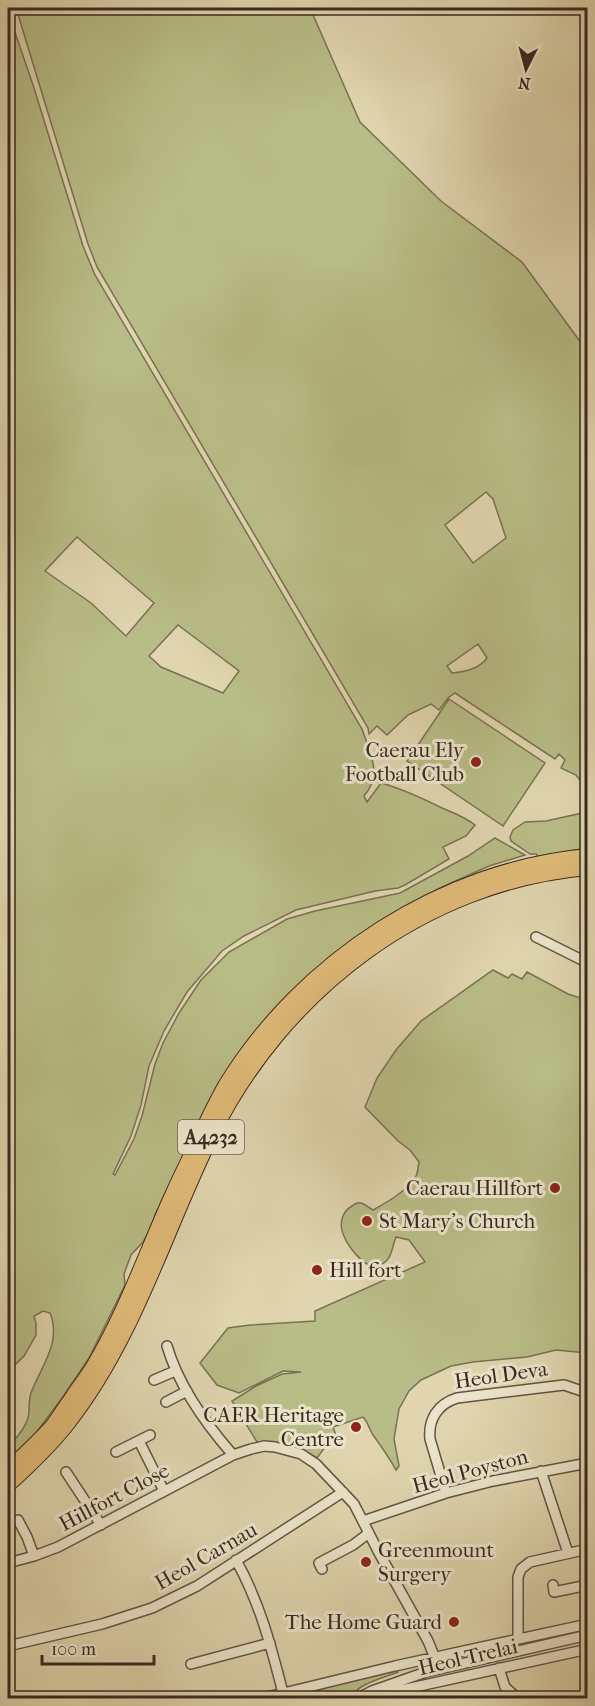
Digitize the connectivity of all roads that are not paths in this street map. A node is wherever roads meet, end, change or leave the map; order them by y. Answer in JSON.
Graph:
{"nodes":[{"id":1,"x":588,"y":856,"type":"edge"},
{"id":2,"x":576,"y":865,"type":"edge"},
{"id":3,"x":509,"y":876,"type":"junction"},
{"id":4,"x":536,"y":937,"type":"dead end"},
{"id":5,"x":588,"y":963,"type":"edge"},
{"id":6,"x":167,"y":1346,"type":"dead end"},
{"id":7,"x":175,"y":1371,"type":"junction"},
{"id":8,"x":154,"y":1380,"type":"dead end"},
{"id":9,"x":187,"y":1391,"type":"junction"},
{"id":10,"x":588,"y":1393,"type":"edge"},
{"id":11,"x":166,"y":1401,"type":"dead end"},
{"id":12,"x":150,"y":1435,"type":"dead end"},
{"id":13,"x":139,"y":1441,"type":"junction"},
{"id":14,"x":116,"y":1452,"type":"dead end"},
{"id":15,"x":233,"y":1455,"type":"junction"},
{"id":16,"x":588,"y":1463,"type":"edge"},
{"id":17,"x":8,"y":1470,"type":"edge"},
{"id":18,"x":541,"y":1471,"type":"junction"},
{"id":19,"x":66,"y":1472,"type":"dead end"},
{"id":20,"x":8,"y":1485,"type":"edge"},
{"id":21,"x":164,"y":1491,"type":"junction"},
{"id":22,"x":343,"y":1492,"type":"junction"},
{"id":23,"x":446,"y":1493,"type":"junction"},
{"id":24,"x":18,"y":1520,"type":"dead end"},
{"id":25,"x":363,"y":1521,"type":"junction"},
{"id":26,"x":101,"y":1524,"type":"junction"},
{"id":27,"x":369,"y":1533,"type":"junction"},
{"id":28,"x":588,"y":1549,"type":"edge"},
{"id":29,"x":568,"y":1553,"type":"junction"},
{"id":30,"x":34,"y":1556,"type":"junction"},
{"id":31,"x":236,"y":1560,"type":"junction"},
{"id":32,"x":8,"y":1563,"type":"edge"},
{"id":33,"x":322,"y":1569,"type":"dead end"},
{"id":34,"x":553,"y":1585,"type":"dead end"},
{"id":35,"x":588,"y":1586,"type":"edge"},
{"id":36,"x":588,"y":1624,"type":"edge"},
{"id":37,"x":588,"y":1635,"type":"edge"},
{"id":38,"x":576,"y":1638,"type":"junction"},
{"id":39,"x":518,"y":1639,"type":"junction"},
{"id":40,"x":270,"y":1643,"type":"junction"},
{"id":41,"x":8,"y":1646,"type":"edge"},
{"id":42,"x":583,"y":1650,"type":"edge"},
{"id":43,"x":435,"y":1658,"type":"junction"},
{"id":44,"x":191,"y":1664,"type":"dead end"},
{"id":45,"x":395,"y":1666,"type":"junction"},
{"id":46,"x":500,"y":1668,"type":"junction"},
{"id":47,"x":426,"y":1672,"type":"junction"},
{"id":48,"x":283,"y":1693,"type":"junction"},
{"id":49,"x":263,"y":1698,"type":"edge"},
{"id":50,"x":358,"y":1698,"type":"edge"},
{"id":51,"x":365,"y":1698,"type":"edge"},
{"id":52,"x":515,"y":1698,"type":"edge"}],
"edges":[{"from":1,"to":2,"type":"main road","number":"A4232"},
{"from":2,"to":3,"type":"main road","number":"A4232"},
{"from":3,"to":17,"type":"main road","number":"A4232"},
{"from":3,"to":20,"type":"main road","number":"A4232"},
{"from":4,"to":5,"type":"street"},
{"from":6,"to":7,"type":"street"},
{"from":7,"to":8,"type":"street"},
{"from":7,"to":9,"type":"street"},
{"from":9,"to":11,"type":"street"},
{"from":9,"to":15,"type":"street"},
{"from":10,"to":23,"type":"street","name":"Heol Deva"},
{"from":12,"to":13,"type":"street"},
{"from":13,"to":14,"type":"street"},
{"from":13,"to":21,"type":"street"},
{"from":15,"to":21,"type":"street","name":"Hillfort Close"},
{"from":15,"to":22,"type":"street","name":"Hillfort Close"},
{"from":16,"to":18,"type":"street","name":"Heol Poyston"},
{"from":18,"to":23,"type":"street","name":"Heol Poyston"},
{"from":18,"to":29,"type":"street"},
{"from":19,"to":26,"type":"street"},
{"from":21,"to":26,"type":"street","name":"Hillfort Close"},
{"from":22,"to":25,"type":"street","name":"Hillfort Close"},
{"from":22,"to":31,"type":"street","name":"Heol Carnau"},
{"from":23,"to":25,"type":"street","name":"Heol Poyston"},
{"from":24,"to":30,"type":"street"},
{"from":25,"to":27,"type":"street","name":"Hillfort Close"},
{"from":26,"to":30,"type":"street","name":"Hillfort Close"},
{"from":27,"to":33,"type":"street"},
{"from":27,"to":43,"type":"street","name":"Hillfort Close"},
{"from":28,"to":29,"type":"street"},
{"from":29,"to":39,"type":"street"},
{"from":30,"to":32,"type":"street","name":"Hillfort Close"},
{"from":31,"to":40,"type":"street"},
{"from":31,"to":41,"type":"street","name":"Heol Carnau"},
{"from":34,"to":35,"type":"street"},
{"from":36,"to":39,"type":"street","name":"Heol Trelai"},
{"from":37,"to":38,"type":"street","name":"Heol Trelai"},
{"from":38,"to":42,"type":"street","name":"Heol Trelai"},
{"from":38,"to":47,"type":"street","name":"Heol Trelai"},
{"from":39,"to":43,"type":"street","name":"Heol Trelai"},
{"from":40,"to":44,"type":"street"},
{"from":40,"to":48,"type":"street"},
{"from":42,"to":46,"type":"street","name":"Heol Trelai"},
{"from":43,"to":45,"type":"street","name":"Heol Trelai"},
{"from":45,"to":47,"type":"street","name":"Heol Trelai"},
{"from":45,"to":48,"type":"street","name":"Heol Trelai"},
{"from":46,"to":51,"type":"street","name":"Heol Trelai"},
{"from":46,"to":52,"type":"street"},
{"from":47,"to":50,"type":"street","name":"Heol Trelai"},
{"from":48,"to":49,"type":"street","name":"Heol Trelai"}]}
